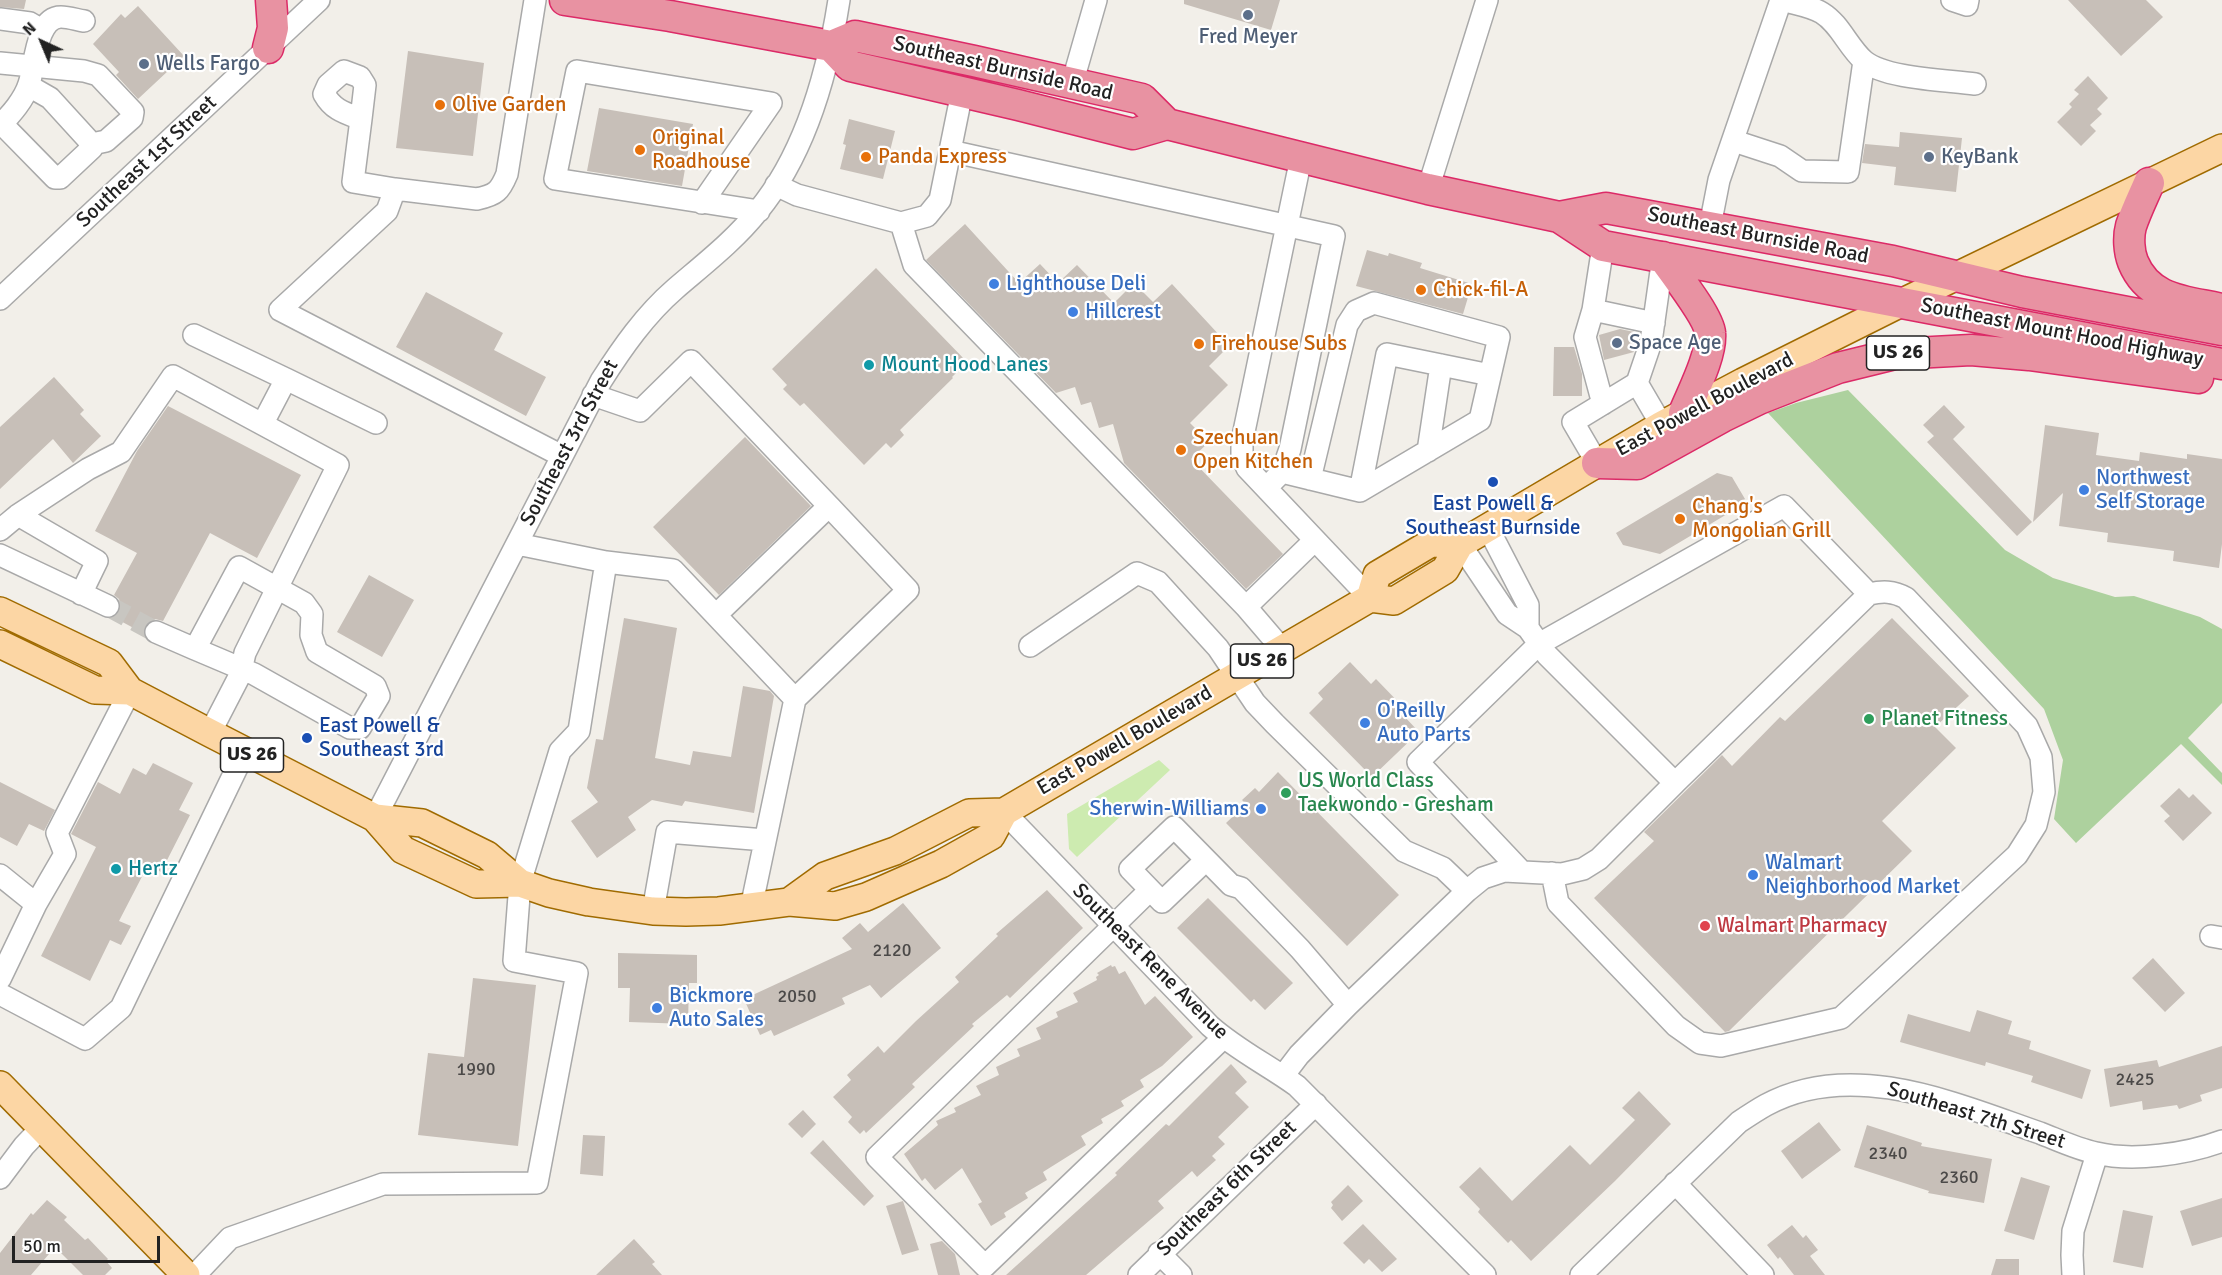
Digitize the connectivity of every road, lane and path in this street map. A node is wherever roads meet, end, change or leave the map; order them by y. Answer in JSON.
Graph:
{"nodes":[{"id":1,"x":272,"y":0,"type":"edge"},
{"id":2,"x":320,"y":0,"type":"edge"},
{"id":3,"x":535,"y":0,"type":"edge"},
{"id":4,"x":565,"y":0,"type":"edge"},
{"id":5,"x":839,"y":0,"type":"edge"},
{"id":6,"x":1096,"y":0,"type":"edge"},
{"id":7,"x":1487,"y":0,"type":"edge"},
{"id":8,"x":1782,"y":0,"type":"edge"},
{"id":9,"x":671,"y":8,"type":"edge"},
{"id":10,"x":0,"y":19,"type":"edge"},
{"id":11,"x":84,"y":21,"type":"dead end"},
{"id":12,"x":42,"y":30,"type":"junction"},
{"id":13,"x":831,"y":46,"type":"junction"},
{"id":14,"x":268,"y":48,"type":"junction"},
{"id":15,"x":1864,"y":61,"type":"junction"},
{"id":16,"x":0,"y":63,"type":"edge"},
{"id":17,"x":31,"y":76,"type":"junction"},
{"id":18,"x":1072,"y":84,"type":"junction"},
{"id":19,"x":1976,"y":84,"type":"dead end"},
{"id":20,"x":962,"y":92,"type":"junction"},
{"id":21,"x":361,"y":119,"type":"dead end"},
{"id":22,"x":1167,"y":124,"type":"junction"},
{"id":23,"x":1,"y":125,"type":"edge"},
{"id":24,"x":1734,"y":141,"type":"junction"},
{"id":25,"x":92,"y":144,"type":"junction"},
{"id":26,"x":2222,"y":148,"type":"edge"},
{"id":27,"x":950,"y":151,"type":"junction"},
{"id":28,"x":1301,"y":158,"type":"junction"},
{"id":29,"x":2149,"y":183,"type":"junction"},
{"id":30,"x":776,"y":185,"type":"junction"},
{"id":31,"x":395,"y":189,"type":"junction"},
{"id":32,"x":1428,"y":189,"type":"junction"},
{"id":33,"x":702,"y":203,"type":"junction"},
{"id":34,"x":759,"y":211,"type":"junction"},
{"id":35,"x":1559,"y":217,"type":"junction"},
{"id":36,"x":901,"y":223,"type":"junction"},
{"id":37,"x":1286,"y":225,"type":"junction"},
{"id":38,"x":1710,"y":226,"type":"junction"},
{"id":39,"x":1603,"y":246,"type":"junction"},
{"id":40,"x":1664,"y":257,"type":"junction"},
{"id":41,"x":1956,"y":276,"type":"junction"},
{"id":42,"x":0,"y":299,"type":"edge"},
{"id":43,"x":1903,"y":302,"type":"junction"},
{"id":44,"x":2222,"y":309,"type":"edge"},
{"id":45,"x":1593,"y":310,"type":"junction"},
{"id":46,"x":1654,"y":323,"type":"junction"},
{"id":47,"x":2222,"y":330,"type":"edge"},
{"id":48,"x":194,"y":335,"type":"dead end"},
{"id":49,"x":2222,"y":364,"type":"edge"},
{"id":50,"x":1441,"y":365,"type":"junction"},
{"id":51,"x":1491,"y":375,"type":"junction"},
{"id":52,"x":286,"y":379,"type":"junction"},
{"id":53,"x":2222,"y":380,"type":"edge"},
{"id":54,"x":1637,"y":383,"type":"junction"},
{"id":55,"x":593,"y":395,"type":"junction"},
{"id":56,"x":1603,"y":404,"type":"junction"},
{"id":57,"x":263,"y":423,"type":"junction"},
{"id":58,"x":376,"y":423,"type":"dead end"},
{"id":59,"x":1673,"y":427,"type":"junction"},
{"id":60,"x":1428,"y":451,"type":"junction"},
{"id":61,"x":562,"y":456,"type":"junction"},
{"id":62,"x":1597,"y":464,"type":"junction"},
{"id":63,"x":1282,"y":472,"type":"junction"},
{"id":64,"x":1310,"y":479,"type":"junction"},
{"id":65,"x":1266,"y":488,"type":"junction"},
{"id":66,"x":1360,"y":491,"type":"junction"},
{"id":67,"x":829,"y":506,"type":"junction"},
{"id":68,"x":18,"y":515,"type":"junction"},
{"id":69,"x":1488,"y":528,"type":"junction"},
{"id":70,"x":0,"y":530,"type":"edge"},
{"id":71,"x":1315,"y":540,"type":"junction"},
{"id":72,"x":517,"y":544,"type":"junction"},
{"id":73,"x":1460,"y":544,"type":"junction"},
{"id":74,"x":0,"y":555,"type":"edge"},
{"id":75,"x":606,"y":562,"type":"junction"},
{"id":76,"x":277,"y":589,"type":"junction"},
{"id":77,"x":81,"y":594,"type":"junction"},
{"id":78,"x":1869,"y":594,"type":"junction"},
{"id":79,"x":1370,"y":598,"type":"junction"},
{"id":80,"x":108,"y":606,"type":"tunnel mouth"},
{"id":81,"x":1246,"y":607,"type":"junction"},
{"id":82,"x":0,"y":611,"type":"edge"},
{"id":83,"x":716,"y":615,"type":"junction"},
{"id":84,"x":156,"y":632,"type":"tunnel mouth"},
{"id":85,"x":1534,"y":636,"type":"junction"},
{"id":86,"x":0,"y":644,"type":"edge"},
{"id":87,"x":1030,"y":646,"type":"dead end"},
{"id":88,"x":195,"y":649,"type":"junction"},
{"id":89,"x":1282,"y":650,"type":"junction"},
{"id":90,"x":241,"y":669,"type":"junction"},
{"id":91,"x":1237,"y":676,"type":"junction"},
{"id":92,"x":130,"y":691,"type":"junction"},
{"id":93,"x":795,"y":699,"type":"junction"},
{"id":94,"x":210,"y":733,"type":"junction"},
{"id":95,"x":245,"y":751,"type":"junction"},
{"id":96,"x":1675,"y":783,"type":"junction"},
{"id":97,"x":1004,"y":812,"type":"junction"},
{"id":98,"x":375,"y":818,"type":"junction"},
{"id":99,"x":765,"y":840,"type":"junction"},
{"id":100,"x":1206,"y":860,"type":"junction"},
{"id":101,"x":1522,"y":872,"type":"junction"},
{"id":102,"x":1552,"y":873,"type":"junction"},
{"id":103,"x":0,"y":875,"type":"edge"},
{"id":104,"x":520,"y":883,"type":"junction"},
{"id":105,"x":1150,"y":890,"type":"junction"},
{"id":106,"x":1467,"y":891,"type":"junction"},
{"id":107,"x":36,"y":904,"type":"junction"},
{"id":108,"x":751,"y":908,"type":"junction"},
{"id":109,"x":653,"y":911,"type":"junction"},
{"id":110,"x":1113,"y":926,"type":"junction"},
{"id":111,"x":6,"y":945,"type":"edge"},
{"id":112,"x":0,"y":979,"type":"edge"},
{"id":113,"x":0,"y":994,"type":"edge"},
{"id":114,"x":1348,"y":1005,"type":"junction"},
{"id":115,"x":1223,"y":1038,"type":"junction"},
{"id":116,"x":1283,"y":1076,"type":"junction"},
{"id":117,"x":0,"y":1085,"type":"edge"},
{"id":118,"x":1316,"y":1104,"type":"junction"},
{"id":119,"x":42,"y":1128,"type":"junction"},
{"id":120,"x":2222,"y":1141,"type":"edge"},
{"id":121,"x":2097,"y":1154,"type":"junction"},
{"id":122,"x":0,"y":1178,"type":"edge"},
{"id":123,"x":1675,"y":1183,"type":"junction"},
{"id":124,"x":1159,"y":1253,"type":"junction"},
{"id":125,"x":1592,"y":1271,"type":"edge"},
{"id":126,"x":186,"y":1275,"type":"edge"},
{"id":127,"x":195,"y":1275,"type":"edge"},
{"id":128,"x":1139,"y":1275,"type":"edge"},
{"id":129,"x":1180,"y":1275,"type":"edge"},
{"id":130,"x":1485,"y":1275,"type":"edge"},
{"id":131,"x":1763,"y":1275,"type":"edge"},
{"id":132,"x":2073,"y":1275,"type":"edge"}],
"edges":[{"from":1,"to":14,"type":"highway"},
{"from":2,"to":14,"type":"street","name":"Southeast 1st Street"},
{"from":3,"to":31,"type":"street"},
{"from":4,"to":9,"type":"highway","name":"Southeast Burnside Road"},
{"from":5,"to":13,"type":"street","name":"Southeast 3rd Street"},
{"from":6,"to":18,"type":"street"},
{"from":7,"to":32,"type":"street"},
{"from":8,"to":15,"type":"street"},
{"from":8,"to":24,"type":"street"},
{"from":9,"to":13,"type":"highway","name":"Southeast Burnside Road"},
{"from":10,"to":12,"type":"street"},
{"from":11,"to":12,"type":"street"},
{"from":12,"to":17,"type":"street"},
{"from":13,"to":18,"type":"highway","name":"Southeast Burnside Road"},
{"from":13,"to":20,"type":"highway","name":"Southeast Burnside Road"},
{"from":13,"to":30,"type":"street","name":"Southeast 3rd Street"},
{"from":14,"to":42,"type":"street","name":"Southeast 1st Street"},
{"from":15,"to":19,"type":"street"},
{"from":15,"to":24,"type":"street"},
{"from":16,"to":17,"type":"street"},
{"from":17,"to":23,"type":"street"},
{"from":17,"to":25,"type":"street"},
{"from":17,"to":25,"type":"street"},
{"from":18,"to":22,"type":"highway","name":"Southeast Burnside Road"},
{"from":20,"to":22,"type":"highway","name":"Southeast Burnside Road"},
{"from":20,"to":27,"type":"street"},
{"from":21,"to":31,"type":"street"},
{"from":22,"to":28,"type":"highway","name":"Southeast Burnside Road"},
{"from":23,"to":25,"type":"street"},
{"from":24,"to":38,"type":"street"},
{"from":26,"to":29,"type":"main road","name":"East Powell Boulevard"},
{"from":27,"to":36,"type":"street"},
{"from":27,"to":37,"type":"street"},
{"from":28,"to":32,"type":"highway","name":"Southeast Burnside Road"},
{"from":28,"to":37,"type":"street"},
{"from":29,"to":41,"type":"main road","name":"East Powell Boulevard"},
{"from":29,"to":44,"type":"highway"},
{"from":30,"to":34,"type":"street","name":"Southeast 3rd Street"},
{"from":30,"to":36,"type":"street"},
{"from":31,"to":61,"type":"street"},
{"from":32,"to":35,"type":"highway","name":"Southeast Burnside Road"},
{"from":33,"to":33,"type":"street"},
{"from":33,"to":34,"type":"street"},
{"from":34,"to":55,"type":"street","name":"Southeast 3rd Street"},
{"from":35,"to":38,"type":"highway","name":"Southeast Burnside Road"},
{"from":35,"to":39,"type":"highway","name":"Southeast Burnside Road"},
{"from":36,"to":81,"type":"street"},
{"from":37,"to":63,"type":"street"},
{"from":37,"to":65,"type":"street"},
{"from":38,"to":41,"type":"highway","name":"Southeast Burnside Road"},
{"from":39,"to":40,"type":"highway","name":"Southeast Burnside Road"},
{"from":39,"to":45,"type":"street"},
{"from":40,"to":43,"type":"highway","name":"Southeast Burnside Road"},
{"from":40,"to":46,"type":"street"},
{"from":40,"to":59,"type":"highway"},
{"from":41,"to":43,"type":"main road","name":"East Powell Boulevard","number":"US 26"},
{"from":41,"to":47,"type":"highway","name":"Southeast Mount Hood Highway"},
{"from":43,"to":49,"type":"highway","name":"Southeast Mount Hood Highway"},
{"from":43,"to":59,"type":"main road","name":"East Powell Boulevard","number":"US 26"},
{"from":45,"to":46,"type":"street"},
{"from":45,"to":56,"type":"street"},
{"from":46,"to":54,"type":"street"},
{"from":48,"to":52,"type":"street"},
{"from":50,"to":51,"type":"street"},
{"from":50,"to":60,"type":"street"},
{"from":50,"to":66,"type":"street"},
{"from":51,"to":60,"type":"street"},
{"from":51,"to":64,"type":"street"},
{"from":52,"to":57,"type":"street"},
{"from":52,"to":58,"type":"street"},
{"from":53,"to":59,"type":"highway","number":"US 26"},
{"from":54,"to":56,"type":"street"},
{"from":54,"to":59,"type":"street"},
{"from":55,"to":61,"type":"street","name":"Southeast 3rd Street"},
{"from":55,"to":67,"type":"street"},
{"from":56,"to":62,"type":"street"},
{"from":57,"to":68,"type":"street"},
{"from":57,"to":76,"type":"street"},
{"from":59,"to":62,"type":"highway","number":"US 26"},
{"from":60,"to":66,"type":"street"},
{"from":61,"to":72,"type":"street","name":"Southeast 3rd Street"},
{"from":62,"to":69,"type":"main road","name":"East Powell Boulevard"},
{"from":63,"to":64,"type":"street"},
{"from":63,"to":65,"type":"street"},
{"from":64,"to":66,"type":"street"},
{"from":65,"to":71,"type":"street"},
{"from":67,"to":83,"type":"street"},
{"from":67,"to":93,"type":"street"},
{"from":68,"to":70,"type":"street"},
{"from":68,"to":77,"type":"street"},
{"from":69,"to":73,"type":"main road","name":"East Powell Boulevard"},
{"from":69,"to":85,"type":"street"},
{"from":71,"to":79,"type":"street"},
{"from":71,"to":81,"type":"street"},
{"from":72,"to":75,"type":"street"},
{"from":72,"to":98,"type":"street","name":"Southeast 3rd Street"},
{"from":73,"to":79,"type":"main road"},
{"from":73,"to":85,"type":"street"},
{"from":74,"to":77,"type":"street"},
{"from":75,"to":83,"type":"street"},
{"from":75,"to":104,"type":"street"},
{"from":76,"to":88,"type":"street"},
{"from":76,"to":90,"type":"street"},
{"from":76,"to":90,"type":"street"},
{"from":77,"to":80,"type":"street"},
{"from":78,"to":85,"type":"street"},
{"from":78,"to":96,"type":"street"},
{"from":78,"to":102,"type":"street"},
{"from":79,"to":89,"type":"main road","name":"East Powell Boulevard","number":"US 26"},
{"from":81,"to":89,"type":"street"},
{"from":82,"to":92,"type":"main road","name":"East Powell Boulevard","number":"US 26"},
{"from":83,"to":93,"type":"street"},
{"from":84,"to":88,"type":"street"},
{"from":85,"to":96,"type":"street"},
{"from":85,"to":101,"type":"street"},
{"from":86,"to":92,"type":"main road","name":"East Powell Boulevard","number":"US 26"},
{"from":87,"to":91,"type":"street"},
{"from":88,"to":90,"type":"street"},
{"from":89,"to":91,"type":"main road","name":"East Powell Boulevard","number":"US 26"},
{"from":90,"to":94,"type":"street"},
{"from":91,"to":97,"type":"main road","name":"East Powell Boulevard","number":"US 26"},
{"from":91,"to":106,"type":"street"},
{"from":92,"to":94,"type":"main road","name":"East Powell Boulevard","number":"US 26"},
{"from":92,"to":107,"type":"street"},
{"from":93,"to":99,"type":"street"},
{"from":94,"to":95,"type":"main road","name":"East Powell Boulevard","number":"US 26"},
{"from":95,"to":98,"type":"main road","name":"East Powell Boulevard","number":"US 26"},
{"from":95,"to":113,"type":"street"},
{"from":96,"to":102,"type":"street"},
{"from":97,"to":108,"type":"main road","name":"East Powell Boulevard","number":"US 26"},
{"from":97,"to":110,"type":"street","name":"Southeast Rene Avenue"},
{"from":98,"to":104,"type":"main road","name":"East Powell Boulevard","number":"US 26"},
{"from":99,"to":108,"type":"street"},
{"from":99,"to":109,"type":"street"},
{"from":100,"to":105,"type":"street"},
{"from":100,"to":105,"type":"street"},
{"from":100,"to":114,"type":"street"},
{"from":101,"to":102,"type":"street"},
{"from":101,"to":106,"type":"street"},
{"from":103,"to":107,"type":"street"},
{"from":104,"to":109,"type":"main road","name":"East Powell Boulevard","number":"US 26"},
{"from":104,"to":127,"type":"street"},
{"from":105,"to":110,"type":"street"},
{"from":106,"to":114,"type":"street"},
{"from":107,"to":111,"type":"street"},
{"from":108,"to":109,"type":"main road","name":"East Powell Boulevard","number":"US 26"},
{"from":110,"to":115,"type":"street","name":"Southeast Rene Avenue"},
{"from":110,"to":115,"type":"street"},
{"from":111,"to":112,"type":"street"},
{"from":114,"to":116,"type":"street"},
{"from":115,"to":116,"type":"street","name":"Southeast Rene Avenue"},
{"from":116,"to":118,"type":"street","name":"Southeast Rene Avenue"},
{"from":117,"to":119,"type":"main road"},
{"from":118,"to":124,"type":"street","name":"Southeast 6th Street"},
{"from":118,"to":130,"type":"street","name":"Southeast Rene Avenue"},
{"from":119,"to":122,"type":"street"},
{"from":119,"to":126,"type":"main road"},
{"from":120,"to":121,"type":"street","name":"Southeast 7th Street"},
{"from":121,"to":123,"type":"street","name":"Southeast 7th Street"},
{"from":121,"to":132,"type":"street"},
{"from":123,"to":125,"type":"street","name":"Southeast 7th Street"},
{"from":123,"to":131,"type":"street"},
{"from":124,"to":128,"type":"street","name":"Southeast 6th Street"},
{"from":124,"to":129,"type":"street"}]}
